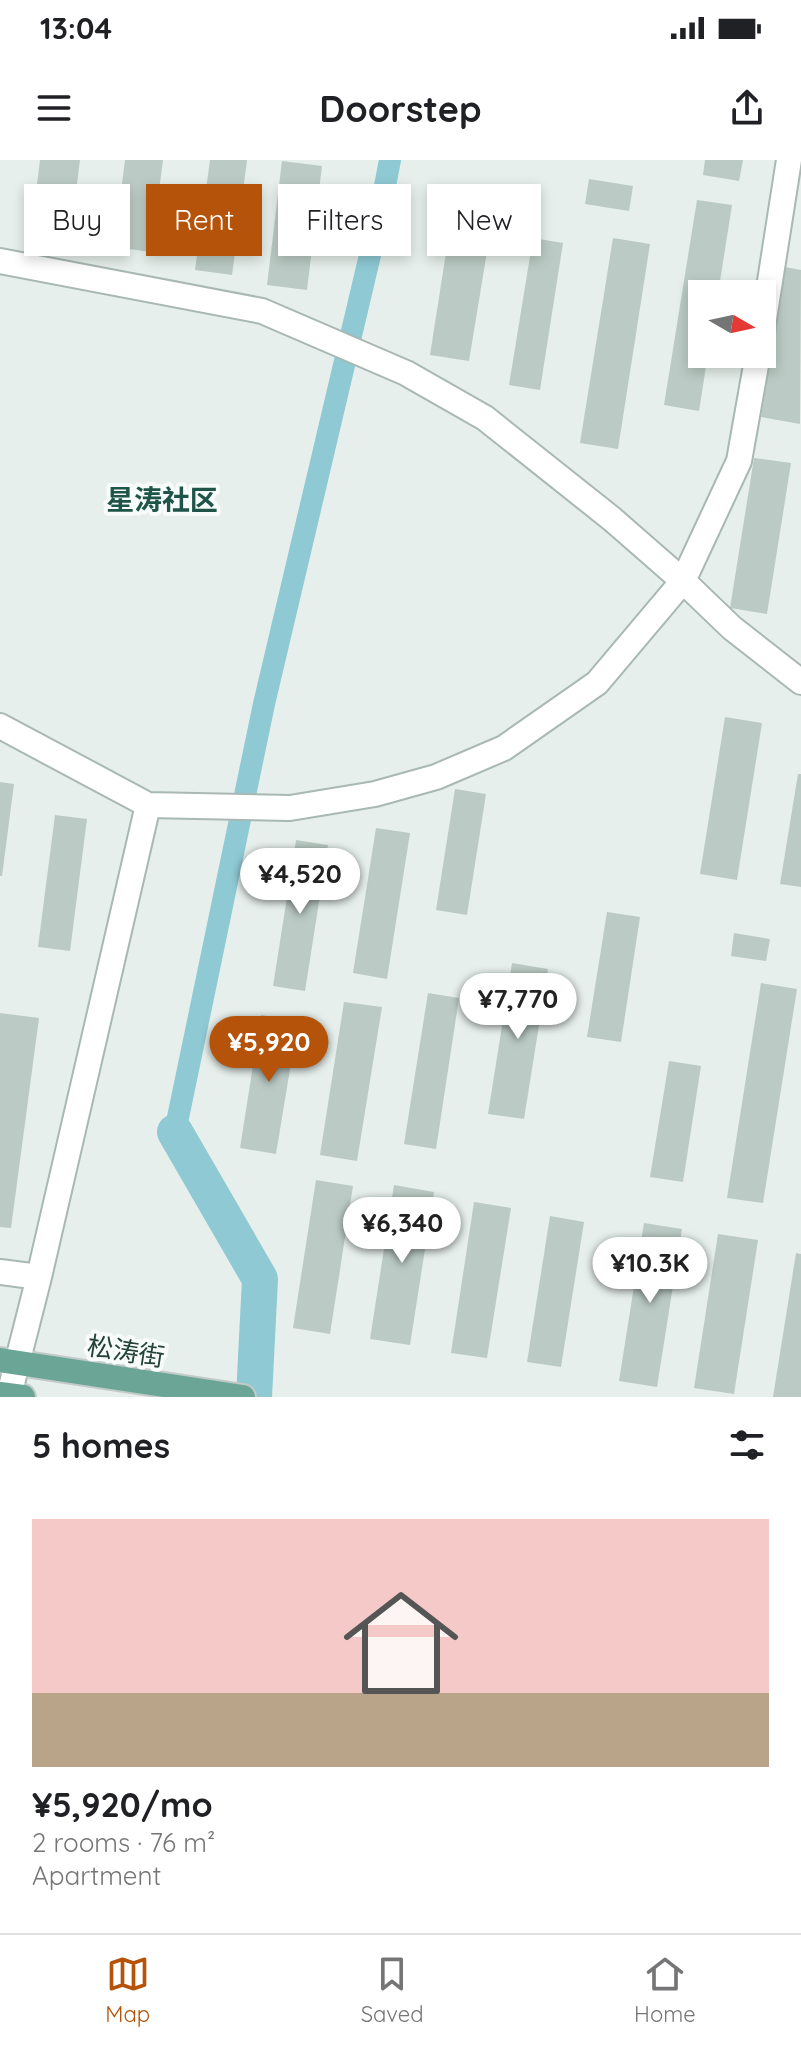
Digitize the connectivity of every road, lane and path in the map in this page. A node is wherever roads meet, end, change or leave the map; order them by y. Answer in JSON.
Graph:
{"nodes":[{"id":1,"x":789,"y":160,"type":"edge"},
{"id":2,"x":0,"y":261,"type":"edge"},
{"id":3,"x":770,"y":280,"type":"edge"},
{"id":4,"x":756,"y":368,"type":"edge"},
{"id":5,"x":683,"y":581,"type":"junction"},
{"id":6,"x":801,"y":682,"type":"edge"},
{"id":7,"x":0,"y":726,"type":"edge"},
{"id":8,"x":148,"y":805,"type":"junction"},
{"id":9,"x":0,"y":1272,"type":"edge"},
{"id":10,"x":39,"y":1277,"type":"junction"},
{"id":11,"x":9,"y":1361,"type":"edge"},
{"id":12,"x":11,"y":1395,"type":"edge"},
{"id":13,"x":243,"y":1397,"type":"edge"}],
"edges":[{"from":1,"to":3,"type":"street"},
{"from":2,"to":5,"type":"street"},
{"from":4,"to":5,"type":"street"},
{"from":5,"to":6,"type":"street"},
{"from":5,"to":8,"type":"street"},
{"from":7,"to":8,"type":"street"},
{"from":8,"to":10,"type":"street"},
{"from":9,"to":10,"type":"street"},
{"from":10,"to":11,"type":"street"},
{"from":11,"to":12,"type":"street"},
{"from":11,"to":13,"type":"main road","name":"松涛街"}]}
